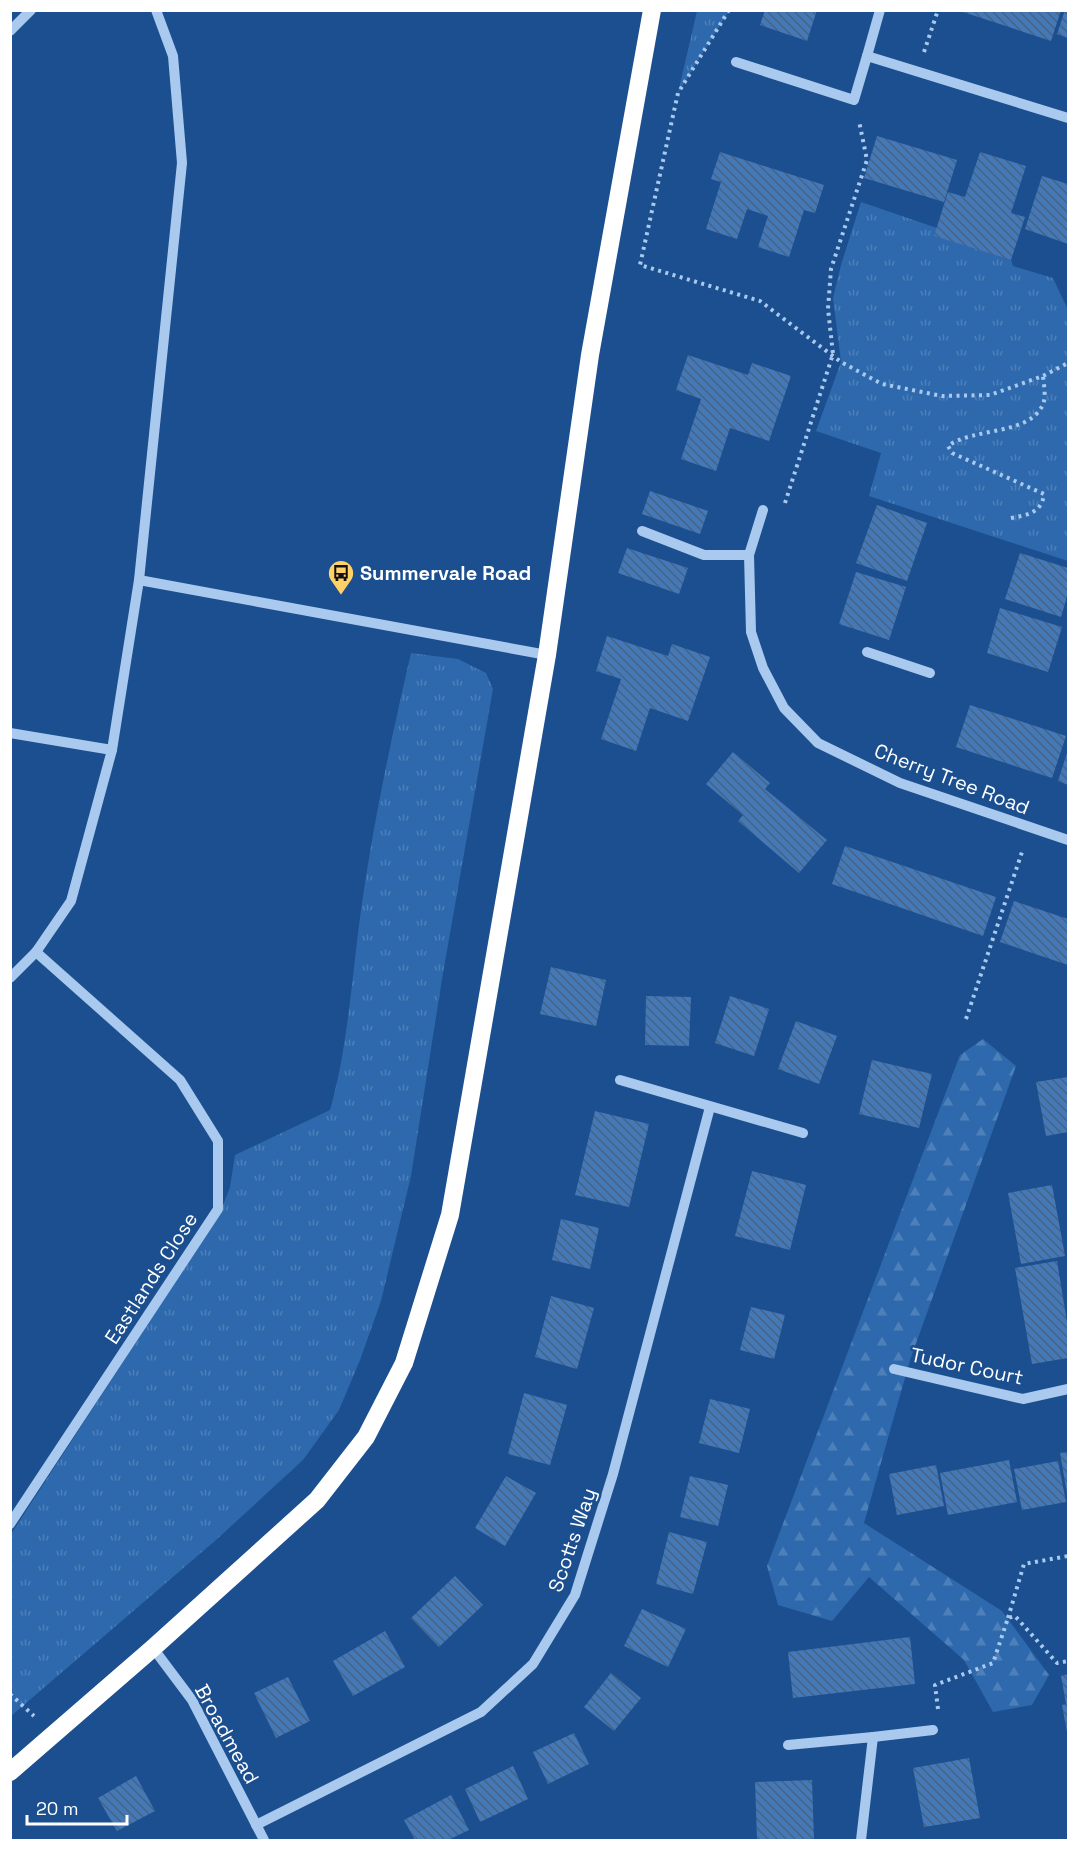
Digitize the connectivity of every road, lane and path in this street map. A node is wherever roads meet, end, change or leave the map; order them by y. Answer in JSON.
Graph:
{"nodes":[{"id":1,"x":32,"y":10,"type":"edge"},
{"id":2,"x":156,"y":10,"type":"edge"},
{"id":3,"x":652,"y":10,"type":"edge"},
{"id":4,"x":729,"y":10,"type":"edge"},
{"id":5,"x":880,"y":10,"type":"edge"},
{"id":6,"x":938,"y":10,"type":"edge"},
{"id":7,"x":10,"y":31,"type":"edge"},
{"id":8,"x":867,"y":56,"type":"junction"},
{"id":9,"x":736,"y":62,"type":"dead end"},
{"id":10,"x":917,"y":71,"type":"junction"},
{"id":11,"x":854,"y":100,"type":"junction"},
{"id":12,"x":1068,"y":118,"type":"edge"},
{"id":13,"x":833,"y":354,"type":"junction"},
{"id":14,"x":1068,"y":363,"type":"edge"},
{"id":15,"x":1043,"y":376,"type":"junction"},
{"id":16,"x":763,"y":510,"type":"joint"},
{"id":17,"x":1011,"y":518,"type":"dead end"},
{"id":18,"x":642,"y":531,"type":"dead end"},
{"id":19,"x":749,"y":555,"type":"junction"},
{"id":20,"x":139,"y":580,"type":"junction"},
{"id":21,"x":867,"y":652,"type":"dead end"},
{"id":22,"x":547,"y":655,"type":"junction"},
{"id":23,"x":930,"y":674,"type":"dead end"},
{"id":24,"x":10,"y":733,"type":"edge"},
{"id":25,"x":112,"y":750,"type":"junction"},
{"id":26,"x":1030,"y":828,"type":"junction"},
{"id":27,"x":1068,"y":840,"type":"edge"},
{"id":28,"x":36,"y":952,"type":"junction"},
{"id":29,"x":10,"y":978,"type":"edge"},
{"id":30,"x":966,"y":1019,"type":"dead end"},
{"id":31,"x":620,"y":1080,"type":"dead end"},
{"id":32,"x":710,"y":1107,"type":"junction"},
{"id":33,"x":803,"y":1133,"type":"dead end"},
{"id":34,"x":894,"y":1369,"type":"dead end"},
{"id":35,"x":1068,"y":1389,"type":"edge"},
{"id":36,"x":10,"y":1524,"type":"edge"},
{"id":37,"x":1068,"y":1556,"type":"edge"},
{"id":38,"x":1008,"y":1618,"type":"junction"},
{"id":39,"x":153,"y":1648,"type":"junction"},
{"id":40,"x":1068,"y":1661,"type":"edge"},
{"id":41,"x":10,"y":1694,"type":"edge"},
{"id":42,"x":933,"y":1730,"type":"joint"},
{"id":43,"x":53,"y":1734,"type":"junction"},
{"id":44,"x":873,"y":1737,"type":"junction"},
{"id":45,"x":788,"y":1745,"type":"dead end"},
{"id":46,"x":10,"y":1772,"type":"edge"},
{"id":47,"x":256,"y":1825,"type":"junction"},
{"id":48,"x":264,"y":1840,"type":"edge"},
{"id":49,"x":861,"y":1840,"type":"edge"}],
"edges":[{"from":1,"to":7,"type":"street"},
{"from":2,"to":20,"type":"street"},
{"from":3,"to":22,"type":"highway"},
{"from":4,"to":13,"type":"path"},
{"from":5,"to":8,"type":"street"},
{"from":6,"to":10,"type":"path"},
{"from":8,"to":10,"type":"street"},
{"from":8,"to":11,"type":"street"},
{"from":9,"to":11,"type":"street"},
{"from":10,"to":12,"type":"street"},
{"from":11,"to":13,"type":"path"},
{"from":13,"to":15,"type":"path"},
{"from":13,"to":16,"type":"path"},
{"from":14,"to":15,"type":"path"},
{"from":15,"to":17,"type":"path"},
{"from":16,"to":19,"type":"street","name":"Cherry Tree Road"},
{"from":18,"to":19,"type":"street"},
{"from":19,"to":26,"type":"street","name":"Cherry Tree Road"},
{"from":20,"to":22,"type":"street"},
{"from":20,"to":25,"type":"street"},
{"from":21,"to":23,"type":"street"},
{"from":22,"to":39,"type":"highway"},
{"from":24,"to":25,"type":"street"},
{"from":25,"to":28,"type":"street"},
{"from":26,"to":27,"type":"street","name":"Cherry Tree Road"},
{"from":26,"to":30,"type":"path"},
{"from":28,"to":29,"type":"street"},
{"from":28,"to":36,"type":"street","name":"Eastlands Close"},
{"from":31,"to":32,"type":"street"},
{"from":32,"to":33,"type":"street"},
{"from":32,"to":47,"type":"street","name":"Scotts Way"},
{"from":34,"to":35,"type":"street","name":"Tudor Court"},
{"from":37,"to":38,"type":"path"},
{"from":38,"to":40,"type":"path"},
{"from":38,"to":42,"type":"path"},
{"from":39,"to":43,"type":"highway"},
{"from":39,"to":47,"type":"street","name":"Broadmead"},
{"from":41,"to":43,"type":"path"},
{"from":42,"to":44,"type":"street"},
{"from":43,"to":46,"type":"highway"},
{"from":44,"to":45,"type":"street"},
{"from":44,"to":49,"type":"street"},
{"from":47,"to":48,"type":"street","name":"Broadmead"}]}
